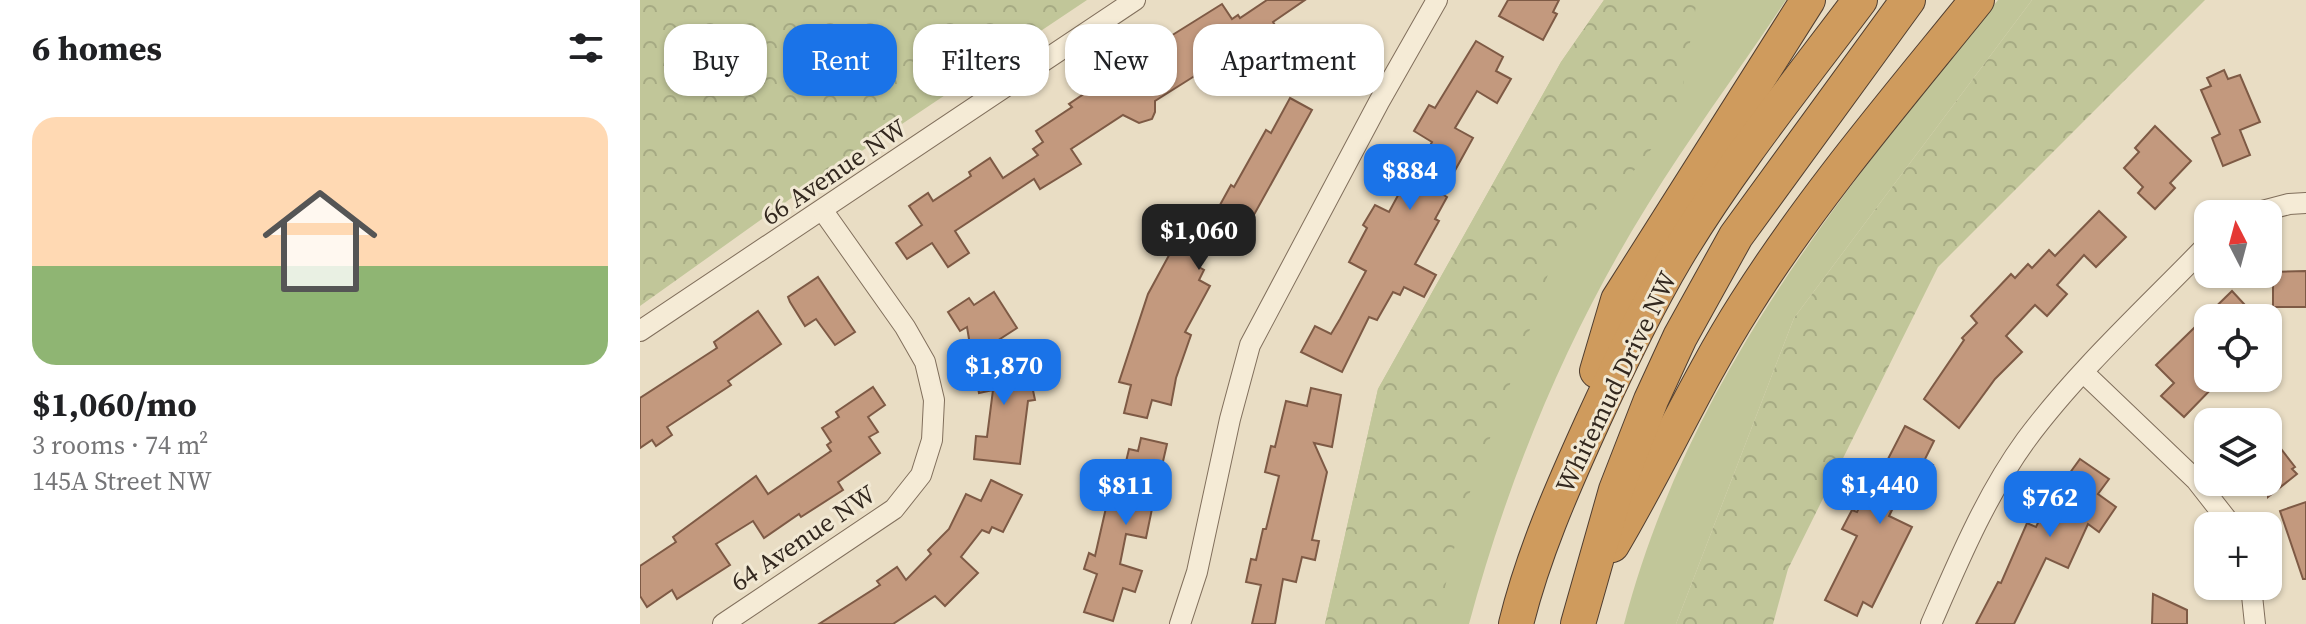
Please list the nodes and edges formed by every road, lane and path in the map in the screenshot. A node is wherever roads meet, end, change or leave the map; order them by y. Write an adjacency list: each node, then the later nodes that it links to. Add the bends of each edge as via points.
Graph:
1 (1135, 0): 9 (street, 66 Avenue NW)
2 (1437, 0): 18 (street, via 1250,345)
3 (1808, 0): 13 (highway, via 1618,300)
4 (1860, 0): 13 (highway, Whitemud Drive NW, via 1677,255 1629,342)
5 (1908, 0): 15 (highway, Whitemud Drive NW, via 1736,236 1680,337 1616,490)
6 (1977, 0): 15 (highway, via 1797,226 1706,372)
7 (2306, 203): 8 (street)
8 (2282, 206)
9 (823, 211): 11 (street, 66 Avenue NW); 17 (street, 64 Avenue NW, via 916,344 931,381 932,440 921,475 894,509)
10 (2194, 259): 12 (street)
11 (640, 331)
12 (2084, 373): 14 (street, via 2196,480); 21 (street, via 2026,441 1997,486)
13 (1566, 480): 19 (highway, Whitemud Drive NW)
14 (2221, 512)
15 (1586, 590): 20 (highway, Whitemud Drive NW)
16 (2252, 600): 22 (street)
17 (723, 624)
18 (1180, 624)
19 (1516, 624)
20 (1578, 624)
21 (1931, 624)
22 (2255, 624)

